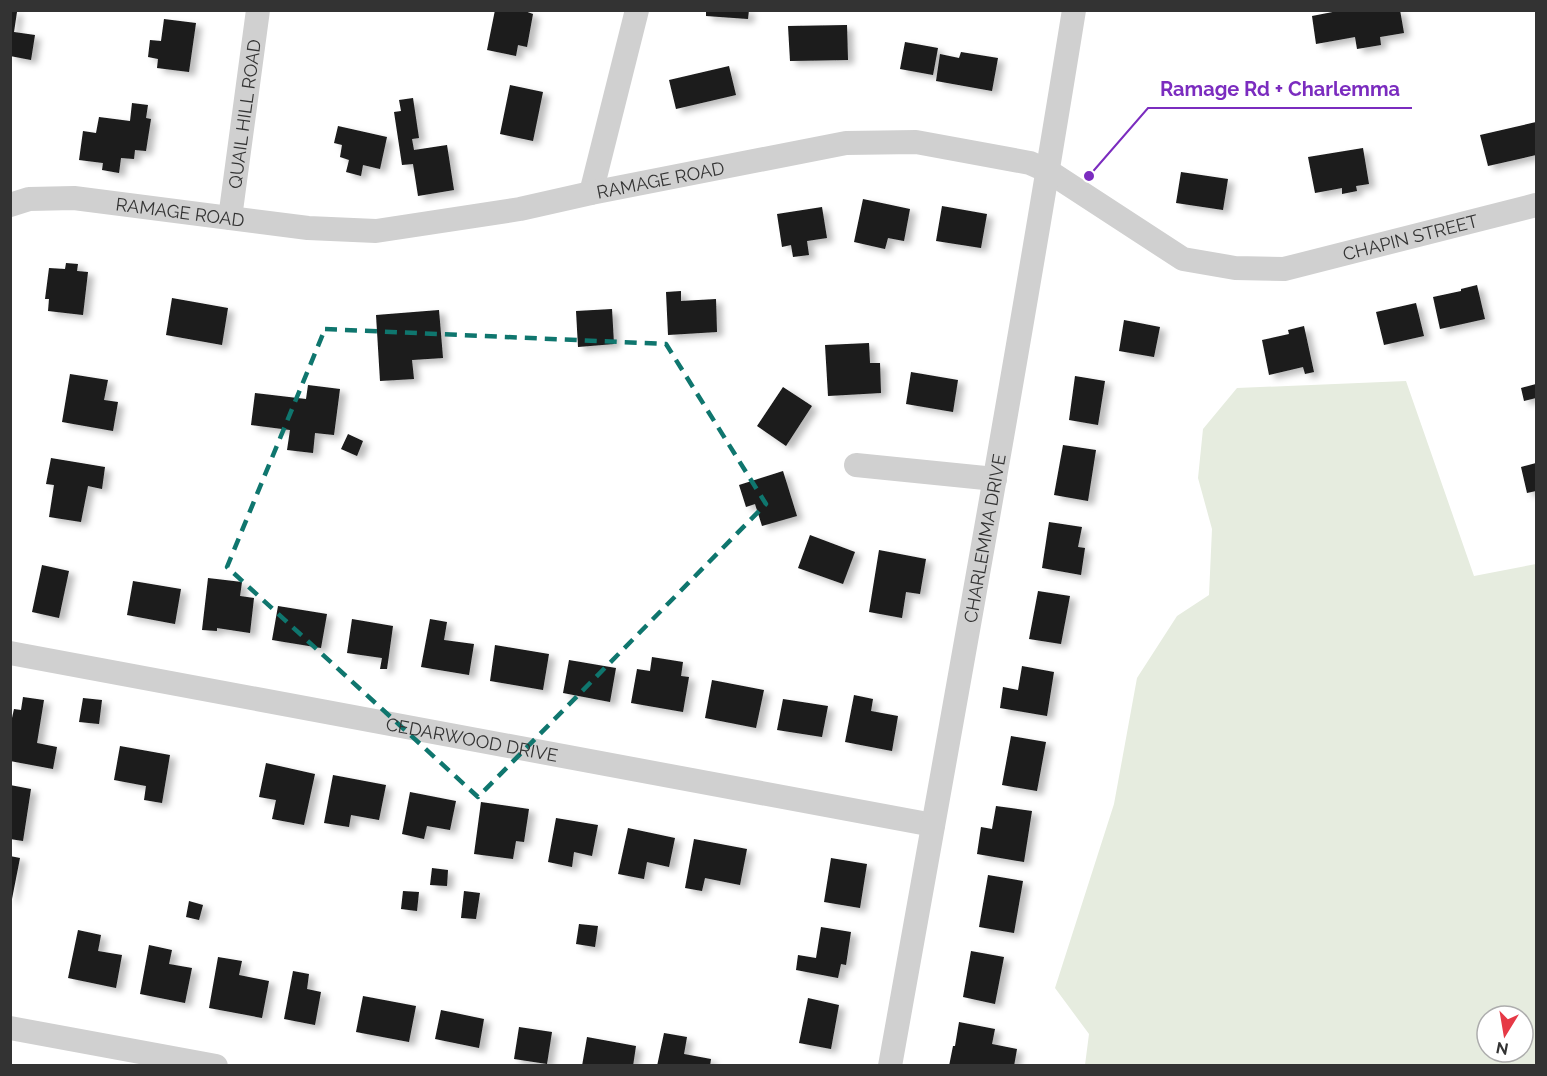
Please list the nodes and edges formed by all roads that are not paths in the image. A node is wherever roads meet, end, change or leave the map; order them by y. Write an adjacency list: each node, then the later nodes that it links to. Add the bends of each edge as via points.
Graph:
1 (258, 10): 8 (street, QUAIL HILL ROAD)
2 (636, 10): 5 (street)
3 (1074, 10): 4 (street, CHARLEMMA DRIVE)
4 (1048, 171): 5 (street, RAMAGE ROAD, via 1030,163 916,142 846,143); 9 (street, RAMAGE ROAD, via 1183,259 1235,268); 11 (street, CHARLEMMA DRIVE)
5 (591, 193): 8 (street, RAMAGE ROAD, via 520,209 376,231 308,228)
6 (1536, 205): 9 (street, CHAPIN STREET)
7 (10, 206): 8 (street, RAMAGE ROAD, via 29,199 74,198)
8 (230, 218)
9 (1284, 269)
10 (856, 465): 11 (street)
11 (995, 479): 13 (street, CHARLEMMA DRIVE)
12 (10, 653): 13 (street, CEDARWOOD DRIVE)
13 (933, 825): 16 (street, CHARLEMMA DRIVE)
14 (10, 1028): 15 (street)
15 (216, 1065)
16 (890, 1065)

